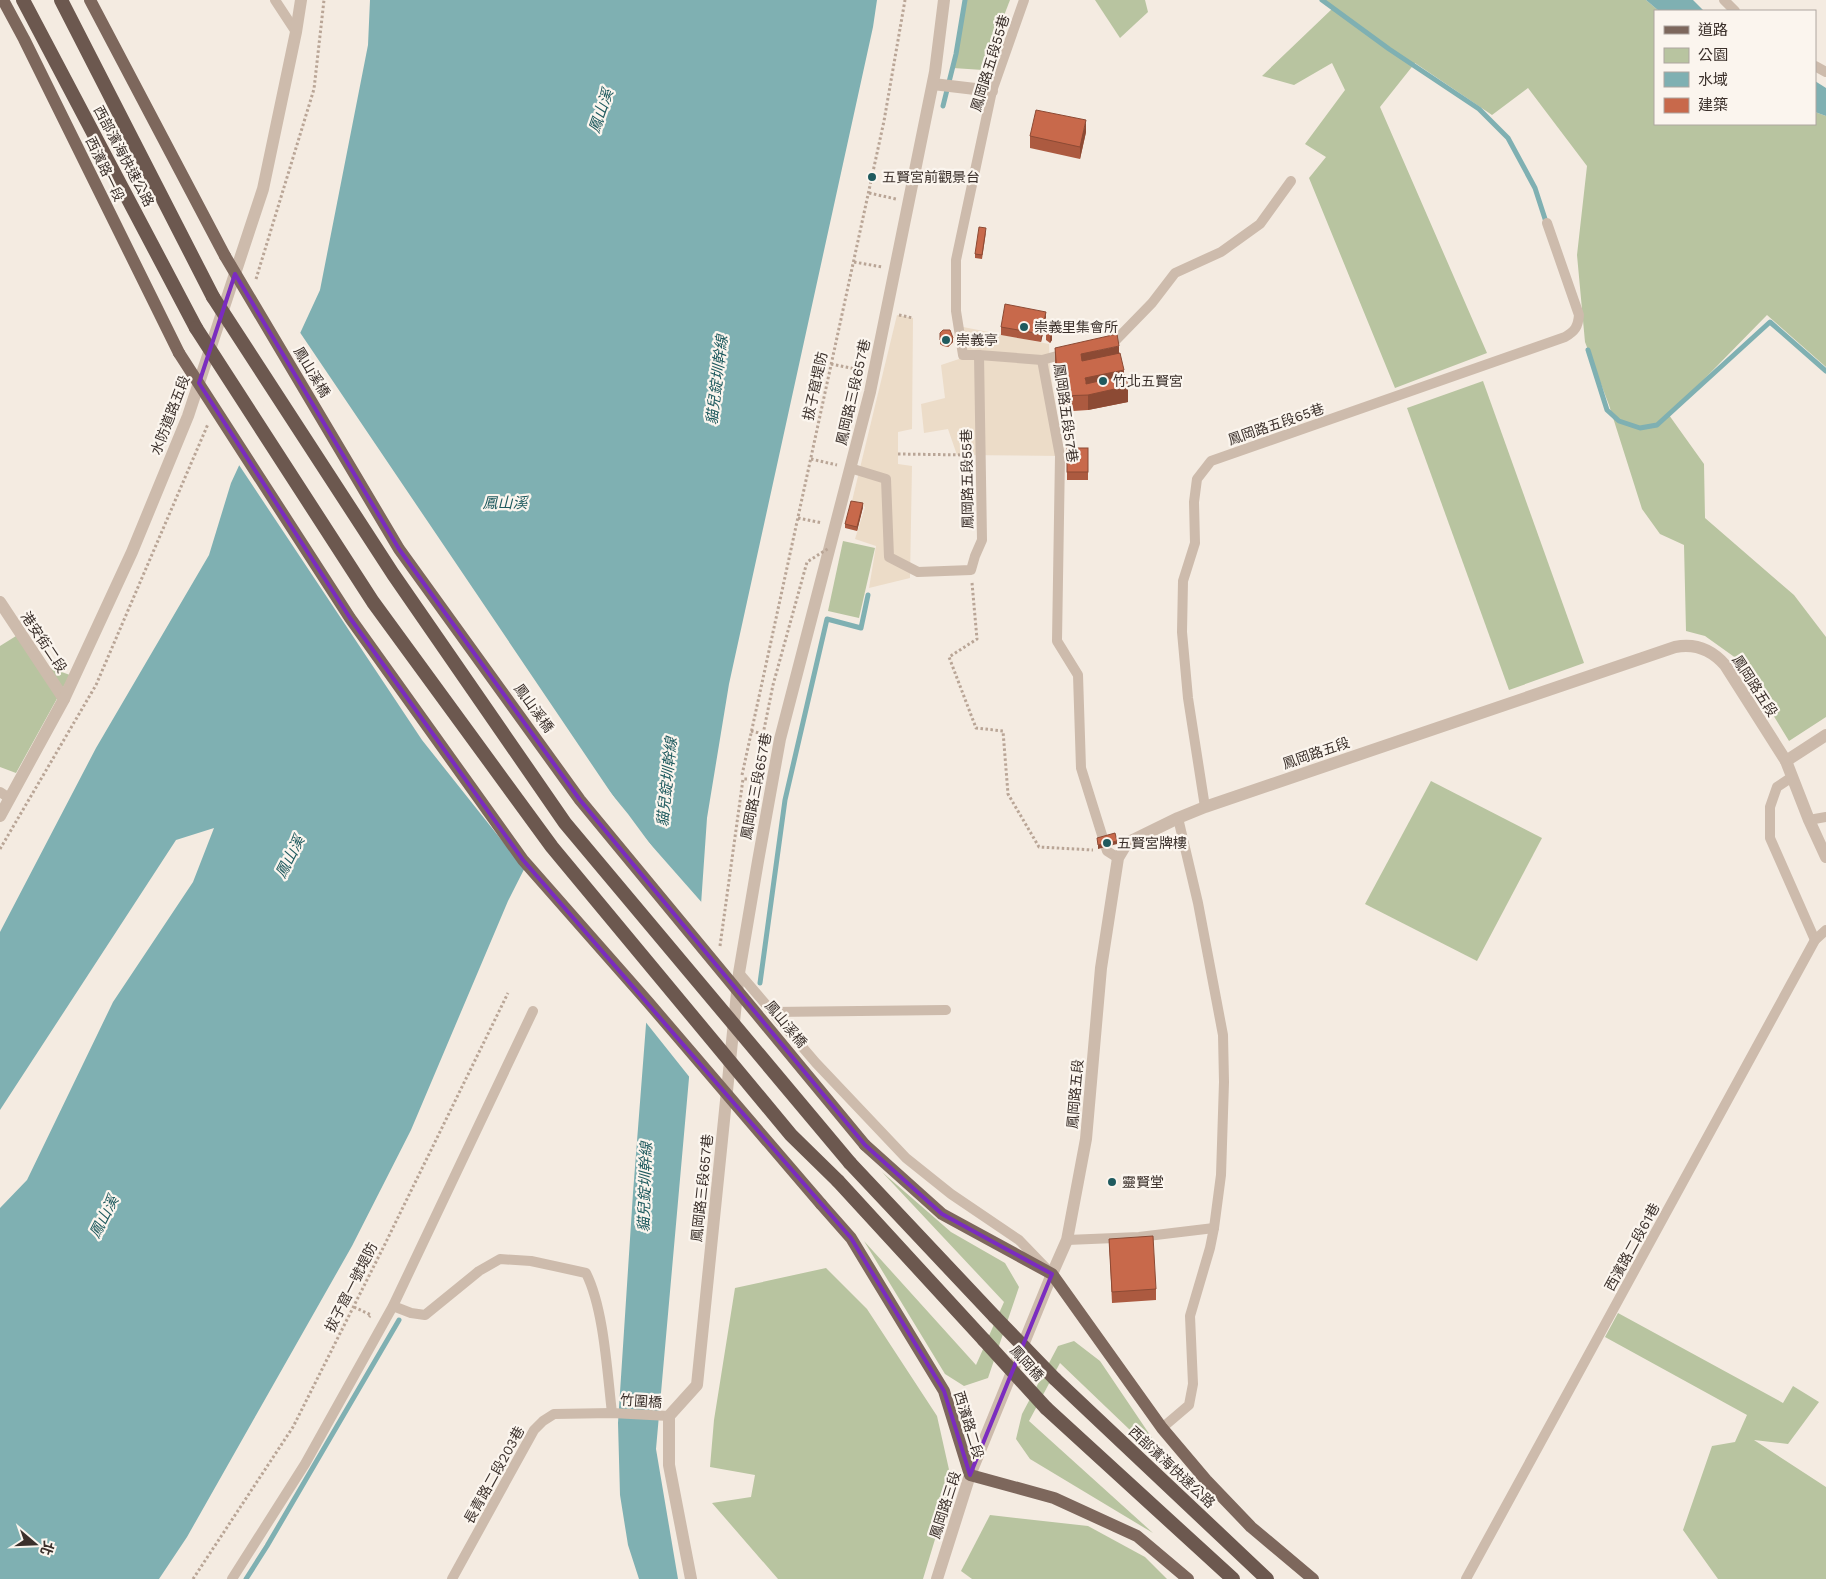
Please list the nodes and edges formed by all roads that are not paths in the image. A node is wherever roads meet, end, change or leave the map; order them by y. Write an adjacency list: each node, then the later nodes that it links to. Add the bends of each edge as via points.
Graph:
1 (3, 0): 40 (main road, 西濱路一段, bridge, via 179,353 350,618 523,860)
2 (23, 0): 46 (highway, 西部濱海快速公路, bridge, via 196,328 372,602 552,847 791,1135 838,1181)
3 (61, 0): 45 (highway, 西部濱海快速公路, bridge, via 213,297 393,574 565,822 850,1163)
4 (90, 0): 43 (main road, 鳳山溪橋, bridge, via 225,256 398,549 580,800 865,1145 942,1214)
5 (275, 0): 11 (lane)
6 (300, 0): 11 (street, 水防道路五段)
7 (944, 0): 12 (street, 鳳岡路三段657巷)
8 (1024, 0): 13 (lane, 鳳岡路五段55巷)
9 (1724, 0): 10 (lane)
10 (1734, 10)
11 (296, 32): 22 (street, 水防道路五段, via 263,189 188,416 132,552)
12 (933, 84): 13 (street); 20 (street, 鳳岡路三段657巷, via 874,373)
13 (992, 91): 18 (lane, 鳳岡路五段55巷, via 956,260 956,311 963,355)
14 (1292, 182): 16 (lane, via 1260,224 1221,252 1175,273 1152,303 1115,341)
15 (1547, 223): 27 (lane, 鳳岡路五段65巷, via 1579,315 1578,326 1573,332 1210,461 1201,472 1194,502 1195,543 1183,581 1182,632 1188,698)
16 (1097, 345)
17 (1079, 350): 19 (lane, 鳳岡路五段57巷)
18 (979, 355): 19 (lane, 鳳岡路五段55巷); 20 (lane, 鳳岡路五段55巷, via 982,540 971,570 918,572 889,557 886,479)
19 (1042, 360): 32 (lane, 鳳岡路五段57巷, via 1060,456 1057,641 1078,676 1081,768)
20 (850, 468): 36 (street, 鳳岡路三段657巷, via 780,738)
21 (0, 602): 22 (street, 港安街二段)
22 (64, 699): 26 (street, 水防道路五段)
23 (1826, 736): 24 (street)
24 (1786, 761): 25 (street, 鳳岡路五段); 27 (street, 鳳岡路五段, via 1719,658 1703,648 1684,645)
25 (1792, 777): 31 (street, 鳳岡路五段); 35 (lane, via 1777,787 1770,807 1770,838)
26 (4, 796): 28 (street, 水防道路五段)
27 (1205, 807): 30 (street, 鳳岡路五段)
28 (0, 816)
29 (1826, 817): 31 (lane)
30 (1178, 818): 32 (street, 鳳岡路五段, via 1127,843); 41 (lane, via 1223,1035 1221,1175)
31 (1809, 820): 33 (street, 鳳岡路五段)
32 (1113, 855): 42 (street, 鳳岡路五段, via 1086,1139)
33 (1826, 857)
34 (1826, 930): 35 (lane, 西濱路二段61巷)
35 (1816, 940): 60 (lane, 西濱路二段61巷)
36 (739, 973): 39 (lane); 49 (street, 鳳岡路三段657巷, via 697,1385)
37 (946, 1010): 39 (lane)
38 (534, 1011): 44 (lane)
39 (773, 1012): 43 (lane, via 816,1063 906,1158 951,1194 1019,1240)
40 (822, 1204): 51 (main road, 西濱路二段, via 851,1238 944,1391)
41 (1214, 1228): 42 (lane, via 1139,1237); 50 (lane, via 1190,1316 1193,1384 1189,1405)
42 (1067, 1240): 43 (street, 鳳岡路五段)
43 (1052, 1274): 50 (main road); 51 (street, 鳳岡路三段)
44 (393, 1306): 48 (lane, via 425,1315 479,1271 500,1259 531,1261 586,1272 592,1283 601,1327); 52 (lane, via 305,1464)
45 (995, 1317): 47 (highway, 鳳岡橋, bridge)
46 (984, 1340): 57 (highway, 鳳岡橋, bridge, via 1046,1408)
47 (1055, 1379): 58 (highway, 西部濱海快速公路)
48 (612, 1413): 49 (lane, 竹圍橋); 53 (lane, 長青路二段203巷, via 554,1414 534,1430)
49 (669, 1416): 54 (street, via 669,1465)
50 (1162, 1428): 59 (main road, via 1251,1527)
51 (970, 1475): 55 (street, 鳳岡路三段); 56 (main road, 西濱路二段, via 1054,1498 1136,1536)
52 (232, 1579)
53 (452, 1579)
54 (691, 1579)
55 (937, 1579)
56 (1188, 1579)
57 (1233, 1579)
58 (1267, 1579)
59 (1314, 1579)
60 (1466, 1579)

